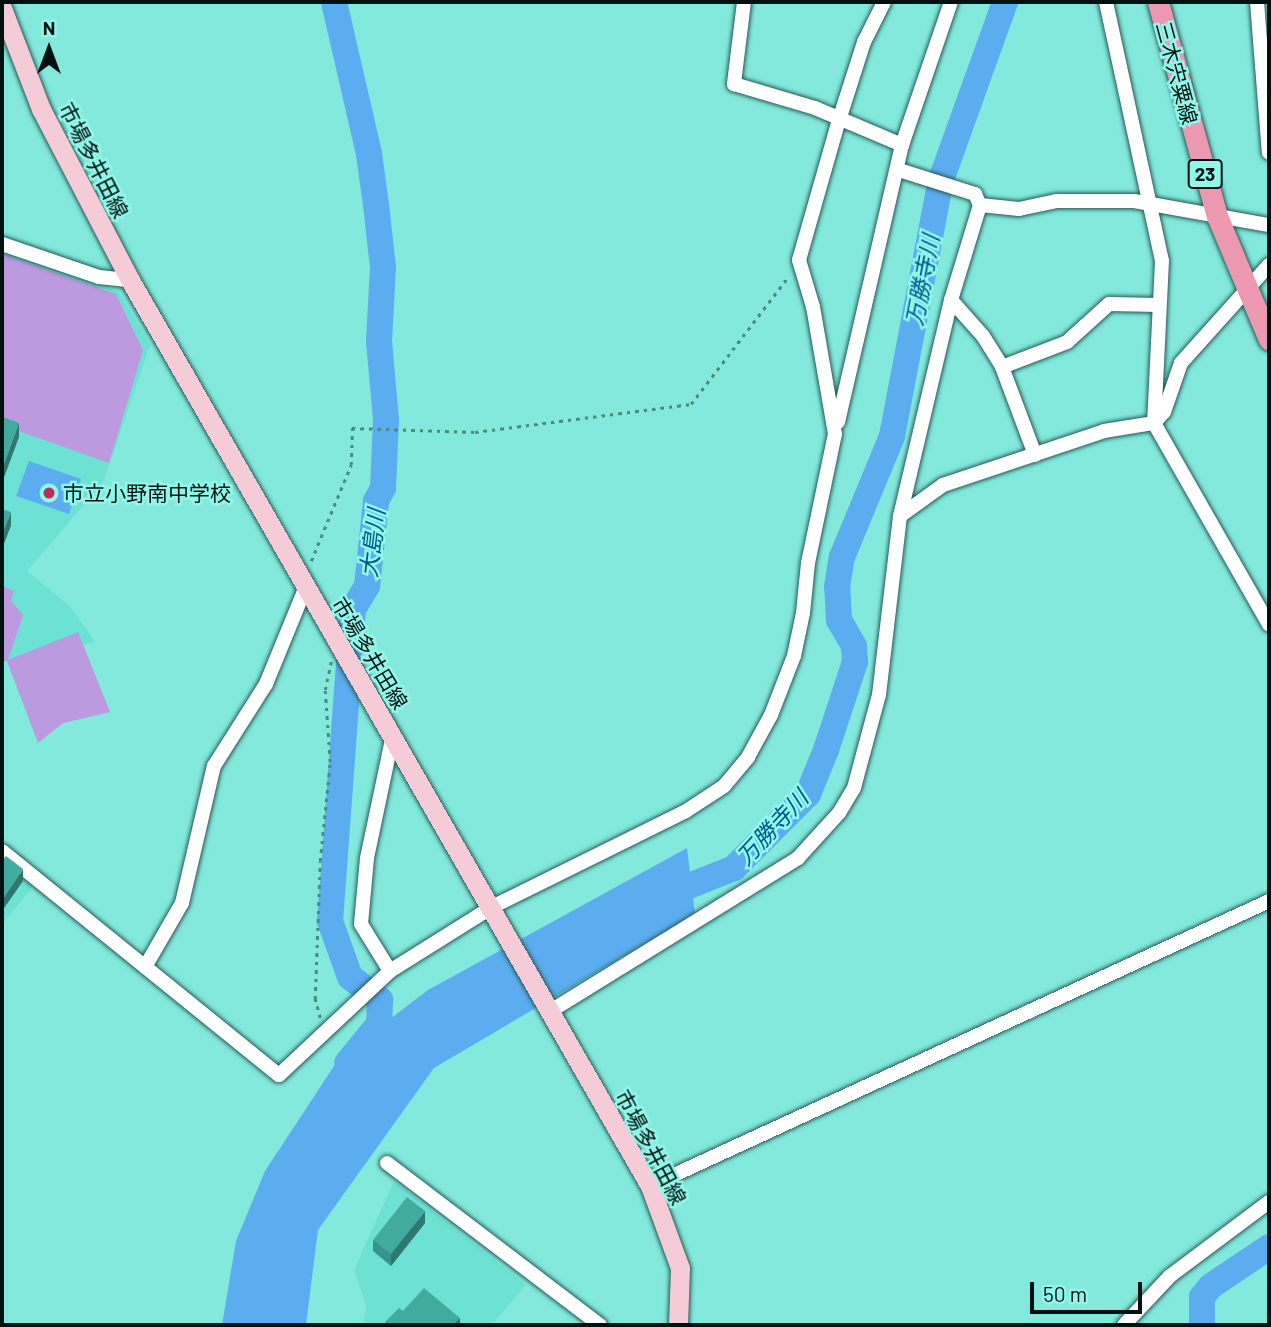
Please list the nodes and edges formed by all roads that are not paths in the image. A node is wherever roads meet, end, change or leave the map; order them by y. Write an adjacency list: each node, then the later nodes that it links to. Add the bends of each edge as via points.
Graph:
1 (744, 2): 8 (street, via 734,84)
2 (884, 2): 8 (street, via 864,42)
3 (951, 2): 9 (street)
4 (1106, 2): 13 (street)
5 (1158, 2): 14 (main road, 三木宍粟線 / 23)
6 (1257, 2): 10 (street)
7 (2, 8): 18 (main road, 市場多井田線, via 41,109)
8 (839, 120): 9 (street); 25 (street, via 799,260 813,307)
9 (902, 145): 11 (street)
10 (1269, 153)
11 (899, 170): 12 (street); 25 (street)
12 (977, 200): 13 (street, via 1019,209 1056,201 1134,201); 20 (street)
13 (1151, 208): 14 (street); 21 (street, via 1162,261)
14 (1217, 216): 15 (street); 19 (main road, 三木宍粟線 / 23)
15 (1269, 225)
16 (2, 244): 18 (street, via 99,277)
17 (1269, 265): 19 (street)
18 (130, 280): 28 (main road, 市場多井田線)
19 (1246, 291): 22 (main road, 三木宍粟線 / 23); 24 (street, via 1200,336 1181,363 1164,412)
20 (951, 300): 23 (street, via 983,336); 27 (street)
21 (1159, 305): 23 (street, via 1109,304 1068,342); 24 (street)
22 (1269, 340)
23 (1002, 367): 26 (street)
24 (1154, 423): 26 (street, via 1104,431); 29 (street)
25 (835, 434): 33 (street, via 794,656 748,757 724,786 686,811)
26 (1035, 455): 27 (street, via 943,485)
27 (900, 516): 36 (street, via 879,695 854,788 839,813 798,858)
28 (304, 589): 30 (main road, 市場多井田線); 34 (street, via 266,684 214,766 182,902)
29 (1269, 625)
30 (393, 735): 33 (main road, 市場多井田線); 35 (street, via 367,858 361,924)
31 (2, 851): 34 (street)
32 (1269, 901): 38 (street)
33 (495, 912): 35 (street); 36 (main road, 市場多井田線)
34 (145, 967): 35 (street, via 279,1075)
35 (390, 971)
36 (545, 1006): 38 (main road, 市場多井田線)
37 (387, 1163): 40 (street)
38 (650, 1186): 41 (main road, 市場多井田線, via 680,1268)
39 (1269, 1202): 42 (street, via 1170,1276)
40 (600, 1325)
41 (678, 1325)
42 (1124, 1325)

